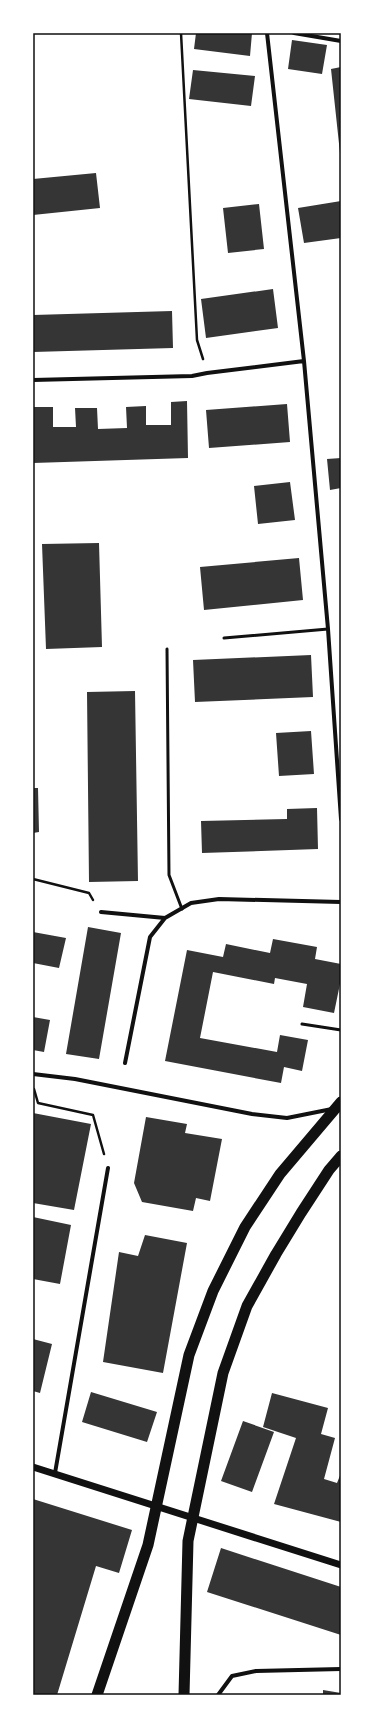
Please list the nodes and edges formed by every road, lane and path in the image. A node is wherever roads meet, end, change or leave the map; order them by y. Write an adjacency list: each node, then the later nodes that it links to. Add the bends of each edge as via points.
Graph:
1 (181, 33): 6 (path, via 197,340)
2 (267, 33): 5 (street)
3 (294, 33): 4 (street)
4 (341, 41)
5 (304, 361): 6 (street); 8 (street)
6 (207, 373): 7 (street, via 192,376)
7 (33, 380)
8 (328, 630): 9 (lane); 11 (street)
9 (224, 638)
10 (167, 649): 14 (lane, via 169,875)
11 (341, 819)
12 (33, 879): 15 (path, via 89,893)
13 (341, 902): 14 (street, via 219,899 191,903)
14 (182, 909): 16 (street)
15 (101, 912): 16 (street)
16 (165, 918): 19 (street, via 150,937)
17 (302, 1024): 18 (lane)
18 (341, 1030)
19 (125, 1063)
20 (33, 1074): 22 (street, via 75,1079 252,1114 287,1118)
21 (33, 1084): 24 (path, via 38,1103 93,1115)
22 (337, 1106): 29 (highway, via 280,1174 245,1227 213,1291 189,1356 148,1545)
23 (341, 1156): 30 (highway, via 301,1213 247,1306 223,1373 188,1541)
24 (108, 1168): 26 (street)
25 (33, 1467): 26 (street)
26 (55, 1473): 27 (street)
27 (341, 1565)
28 (341, 1668): 31 (street, via 256,1671 232,1676)
29 (97, 1695)
30 (184, 1695)
31 (218, 1695)

